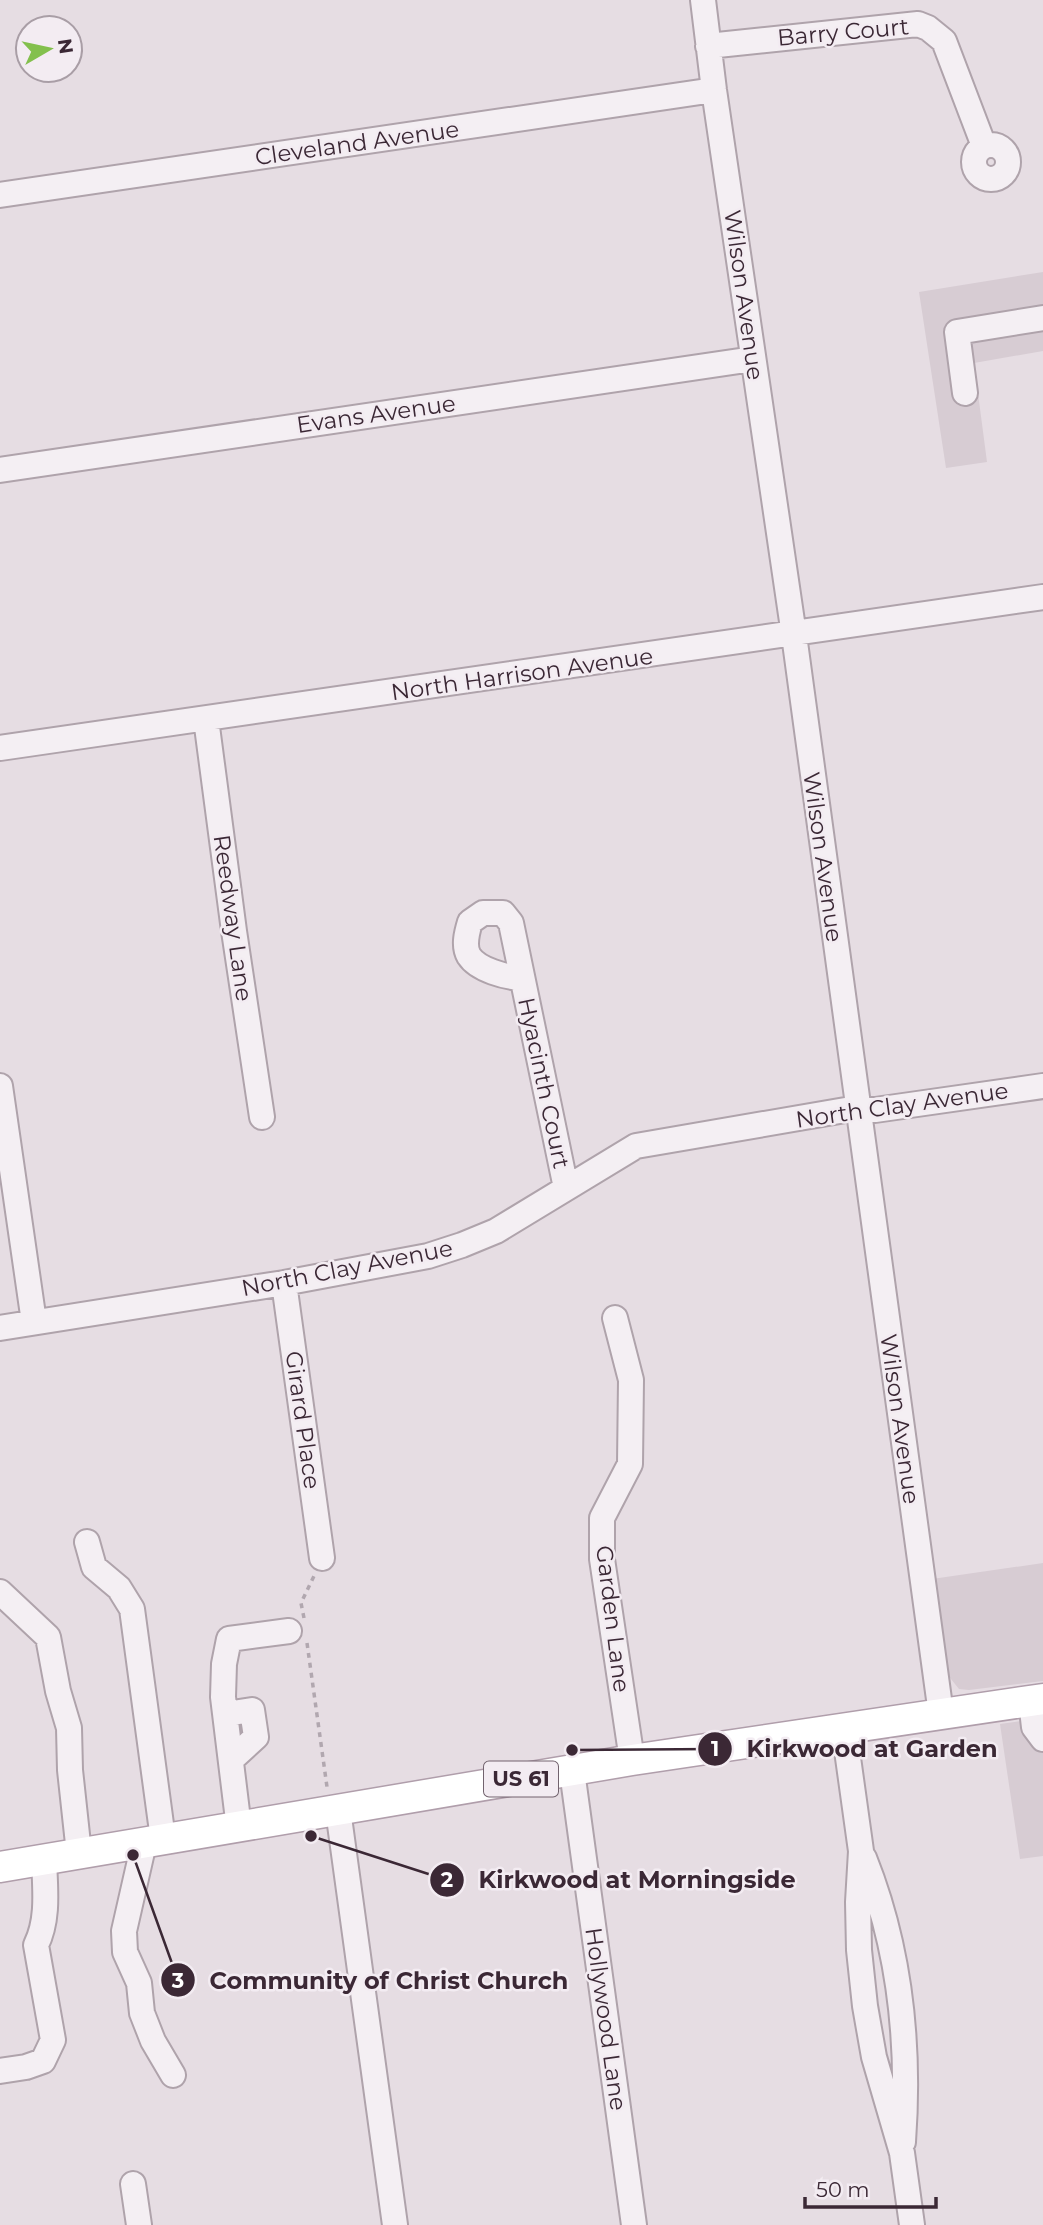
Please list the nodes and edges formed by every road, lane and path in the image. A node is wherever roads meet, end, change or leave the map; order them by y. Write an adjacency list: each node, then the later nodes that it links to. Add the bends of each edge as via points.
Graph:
1 (703, 0): 2 (street, Wilson Avenue)
2 (708, 46): 3 (street, Wilson Avenue); 4 (street, Barry Court, via 918,24 944,41)
3 (714, 90): 5 (street, Cleveland Avenue); 7 (street, Wilson Avenue)
4 (984, 146)
5 (0, 195)
6 (1043, 318): 8 (street, via 957,332)
7 (753, 359): 9 (street, Evans Avenue); 11 (street, Wilson Avenue)
8 (965, 393)
9 (0, 470)
10 (1043, 597): 11 (street, North Harrison Avenue)
11 (794, 635): 12 (street, North Harrison Avenue); 17 (street, Wilson Avenue)
12 (206, 719): 13 (street, North Harrison Avenue); 18 (street, Reedway Lane)
13 (0, 748)
14 (521, 978): 19 (street, Hyacinth Court)
15 (0, 1086): 22 (street)
16 (1043, 1086): 17 (street, North Clay Avenue, via 875,1110)
17 (857, 1108): 19 (street, North Clay Avenue, via 636,1146); 29 (street, Wilson Avenue)
18 (262, 1117)
19 (566, 1188): 20 (street, North Clay Avenue, via 496,1231 462,1245)
20 (284, 1283): 22 (street, North Clay Avenue); 25 (street, Girard Place)
21 (615, 1318): 32 (street, Garden Lane, via 631,1380 630,1464 602,1518 602,1559)
22 (34, 1322): 23 (street, North Clay Avenue)
23 (0, 1328)
24 (87, 1542): 36 (street, via 94,1567 119,1588 132,1609)
25 (322, 1558): 27 (path, via 302,1603)
26 (0, 1591): 38 (street, via 48,1637 69,1728)
27 (300, 1634): 34 (path); 35 (street, via 229,1639 223,1697)
28 (1037, 1700): 29 (main road, US 61); 31 (street, via 1034,1727)
29 (941, 1714): 30 (main road, US 61)
30 (844, 1729): 32 (main road, US 61); 37 (street)
31 (1043, 1739)
32 (632, 1760): 33 (main road, US 61)
33 (572, 1771): 34 (main road, US 61); 47 (street, Hollywood Lane)
34 (334, 1810): 35 (main road, US 61); 46 (street)
35 (239, 1828): 36 (main road, US 61)
36 (153, 1841): 38 (main road, US 61); 42 (street, via 124,1931 125,1952 139,1983 142,2013)
37 (861, 1851): 43 (street, via 858,1902 864,2006); 43 (street, via 887,1926 900,1998 906,2068)
38 (79, 1853): 39 (main road, US 61)
39 (44, 1860): 40 (main road, US 61); 41 (street, via 46,1902 36,1944 53,2040 43,2061)
40 (0, 1867)
41 (0, 2071)
42 (173, 2075)
43 (902, 2153): 48 (street)
44 (133, 2184): 45 (street)
45 (139, 2225)
46 (395, 2225)
47 (634, 2225)
48 (912, 2225)

